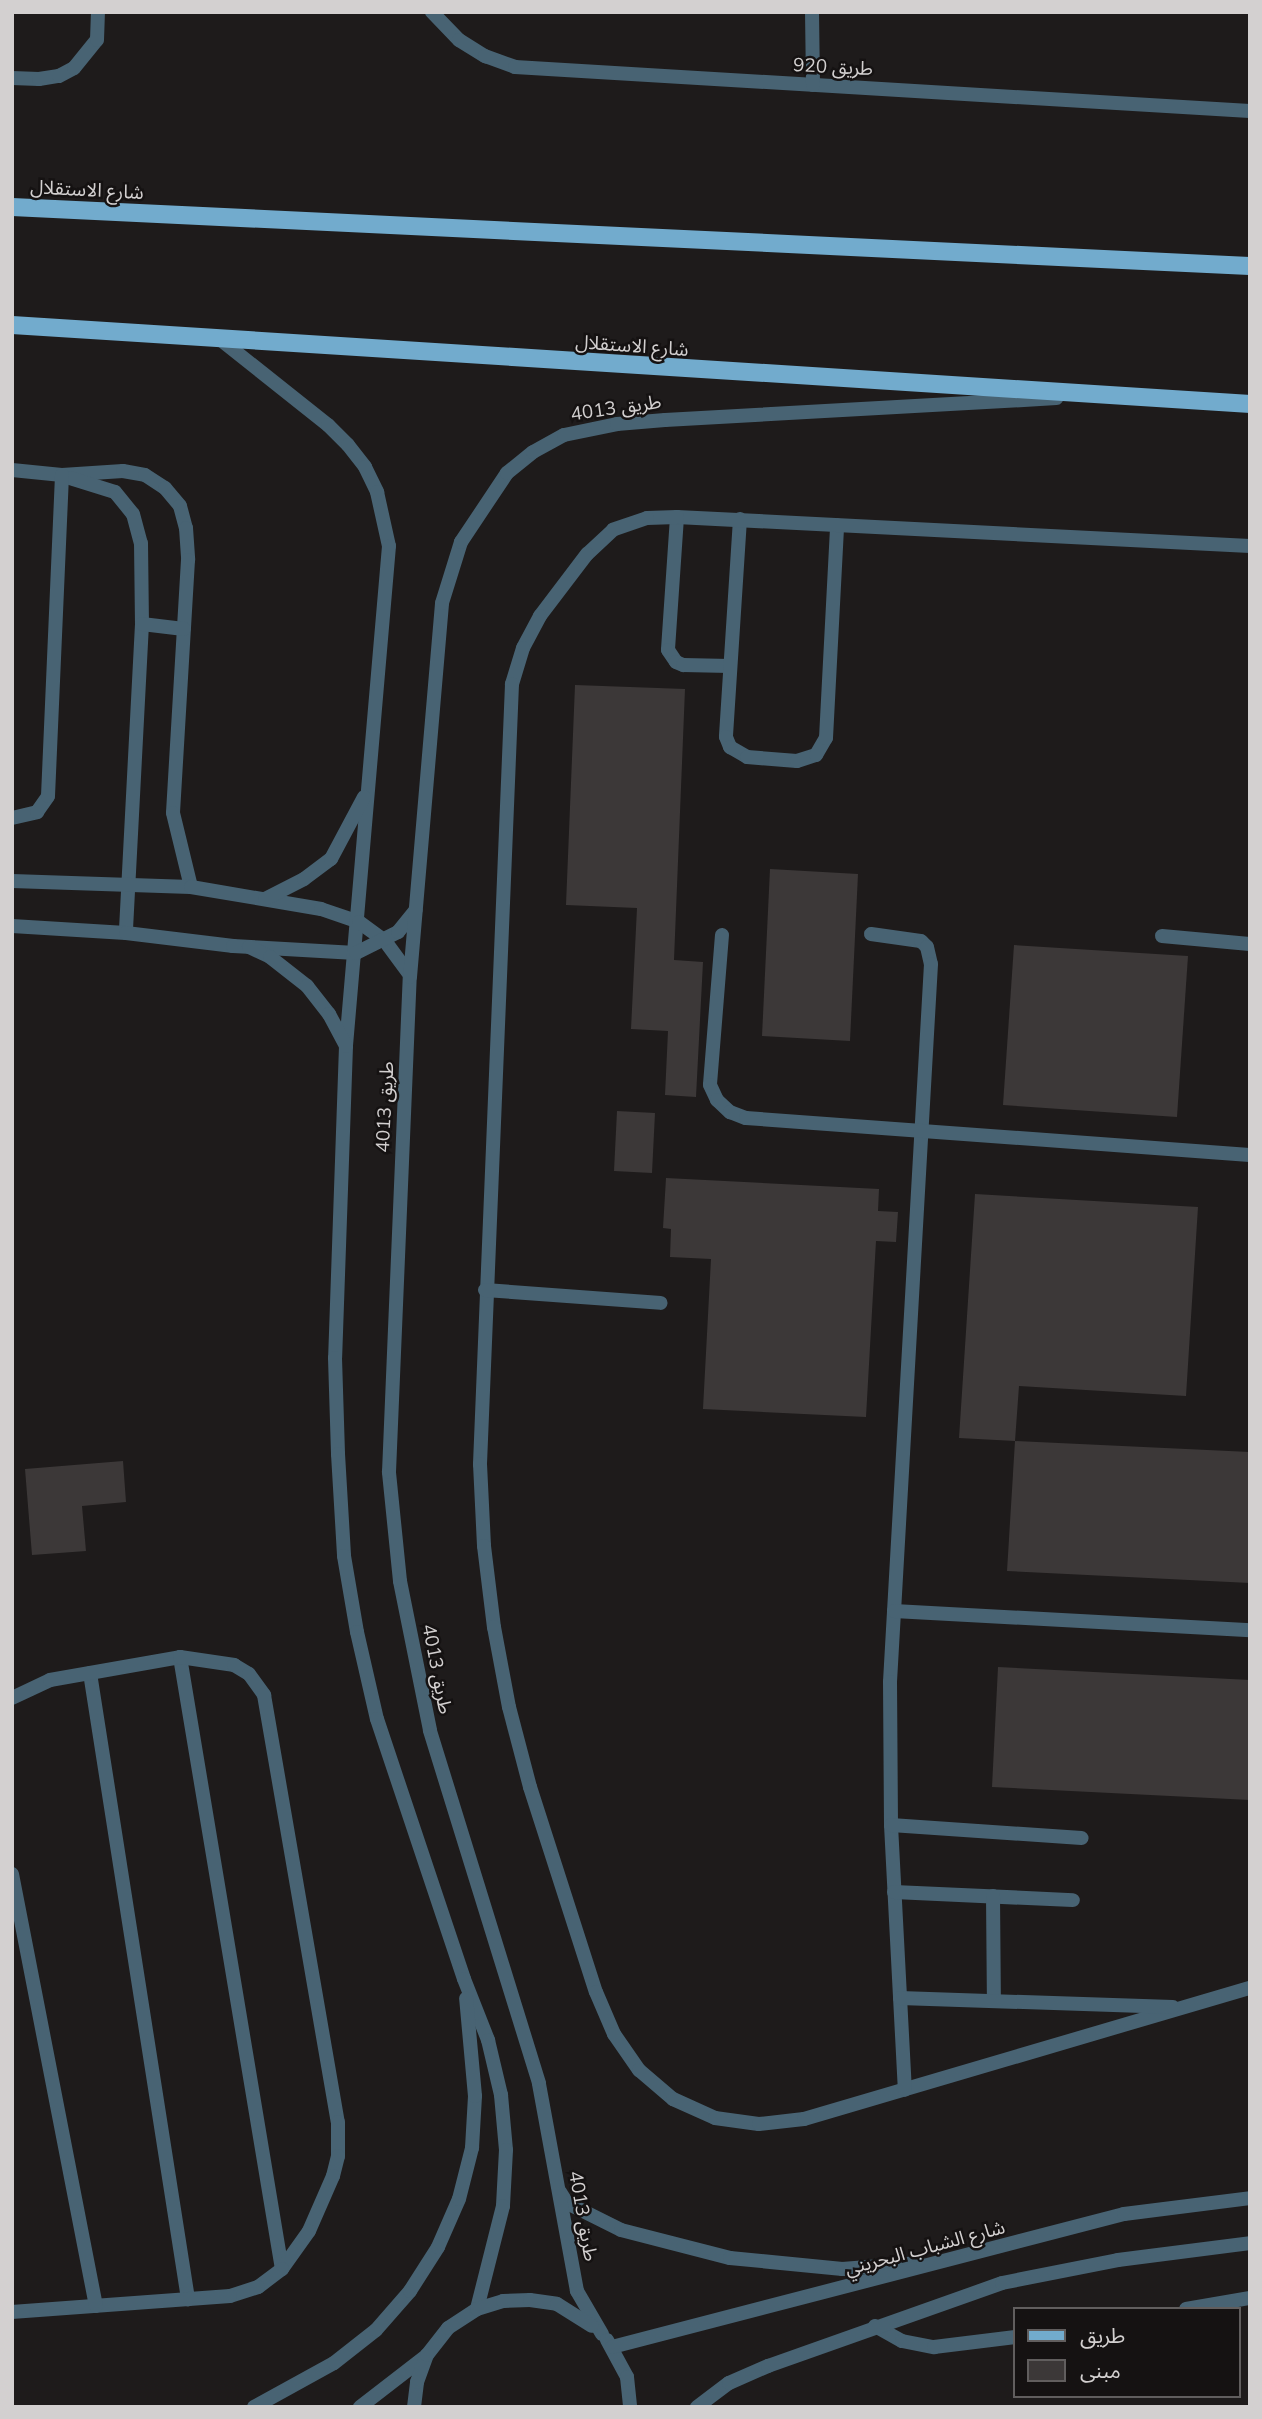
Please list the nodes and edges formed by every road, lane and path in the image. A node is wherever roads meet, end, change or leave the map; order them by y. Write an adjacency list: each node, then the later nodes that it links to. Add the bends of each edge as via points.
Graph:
1 (98, 12): 4 (street, via 97,40 74,68 59,76)
2 (432, 12): 5 (street, طريق 920, via 459,40 515,67)
3 (812, 12): 5 (street)
4 (12, 78)
5 (813, 85): 6 (street, طريق 920)
6 (1250, 111)
7 (12, 207): 8 (main road, شارع الاستقلال)
8 (1250, 266)
9 (12, 325): 10 (main road, شارع الاستقلال)
10 (221, 340): 11 (main road, شارع الاستقلال); 22 (street, via 328,425 365,467 377,492 389,546)
11 (1096, 396): 12 (main road, شارع الاستقلال); 28 (street, طريق 4013, via 617,424 564,435 533,452 508,473 461,542 442,603)
12 (1250, 404)
13 (12, 470): 14 (street)
14 (62, 475): 19 (street, via 115,492 133,514 141,543); 20 (street, via 123,471 145,475 165,488 180,506 188,560); 23 (street, via 48,796 37,812)
15 (677, 517): 16 (street); 21 (street, via 668,650 683,665); 43 (street, via 647,518 613,530 587,554 540,616 523,649 513,684)
16 (740, 519): 17 (street); 21 (street)
17 (837, 525): 18 (street); 21 (street, via 826,738 816,755 797,761 747,757 730,747 726,737)
18 (1250, 546)
19 (142, 625): 20 (street); 25 (street)
20 (184, 629): 26 (street, via 173,813)
21 (730, 666)
22 (368, 790): 27 (street, via 331,859); 29 (street)
23 (12, 818)
24 (12, 881): 25 (street)
25 (128, 884): 26 (street); 31 (street)
26 (191, 887): 27 (street)
27 (265, 899): 29 (street, via 321,909)
28 (417, 909): 35 (street); 39 (street, طريق 4013)
29 (359, 922): 35 (street); 38 (street)
30 (12, 926): 31 (street)
31 (126, 933): 37 (street)
32 (871, 934): 41 (street, via 913,938 921,941 931,956)
33 (722, 935): 41 (street, via 709,1068 717,1100 746,1118)
34 (1162, 936): 36 (street)
35 (385, 941): 38 (street); 39 (street)
36 (1250, 944)
37 (250, 947): 38 (street); 40 (street, via 307,986)
38 (356, 953): 40 (street)
39 (410, 977): 62 (street, طريق 4013, via 389,1472 400,1581 430,1730 539,2083)
40 (346, 1046): 56 (street, via 335,1358 344,1556 377,1719)
41 (924, 1131): 42 (street); 45 (street)
42 (1250, 1155)
43 (485, 1290): 44 (street); 61 (street, via 480,1464 494,1627 530,1787 596,1992 614,2034 639,2070 673,2099 715,2118 759,2124 804,2119)
44 (661, 1303)
45 (894, 1611): 46 (street); 50 (street)
46 (1250, 1630)
47 (180, 1657): 48 (street); 66 (street); 66 (street, via 234,1665 249,1674 264,1695 338,2122 333,2176 309,2231)
48 (90, 1673): 49 (street, via 41,1683); 68 (street)
49 (12, 1698)
50 (891, 1825): 51 (street); 53 (street)
51 (1082, 1838)
52 (12, 1874): 69 (street)
53 (894, 1892): 54 (street); 58 (street)
54 (993, 1896): 55 (street); 59 (street)
55 (1073, 1900)
56 (464, 1979): 71 (street, via 488,2040 501,2095 506,2150 503,2206); 78 (street, via 475,2096 472,2148 459,2199 438,2247 410,2291 376,2330 334,2362)
57 (1250, 1988): 60 (street)
58 (900, 1998): 59 (street); 61 (street)
59 (994, 2001): 60 (street)
60 (1185, 2008): 61 (street)
61 (905, 2090)
62 (558, 2188): 65 (street, via 567,2203 591,2218 730,2258 842,2269); 74 (street, طريق 4013, via 577,2291)
63 (1250, 2198): 65 (street, شارع الشباب البحريني, via 1124,2214)
64 (1250, 2243): 73 (street, via 1118,2260 1002,2283)
65 (954, 2260): 76 (street, شارع الشباب البحريني)
66 (282, 2269): 68 (street, via 244,2293)
67 (1250, 2298): 70 (street)
68 (188, 2299): 69 (street)
69 (96, 2306): 72 (street)
70 (1198, 2307)
71 (477, 2309): 74 (street, via 516,2300 557,2304); 77 (street, via 448,2328)
72 (12, 2312)
73 (874, 2326): 75 (street, via 902,2341 934,2347); 82 (street, via 729,2383)
74 (602, 2334): 76 (street)
75 (1014, 2337)
76 (612, 2347): 81 (street, via 626,2377)
77 (427, 2355): 79 (street); 80 (street)
78 (254, 2407)
79 (360, 2407)
80 (414, 2407)
81 (630, 2407)
82 (697, 2407)

